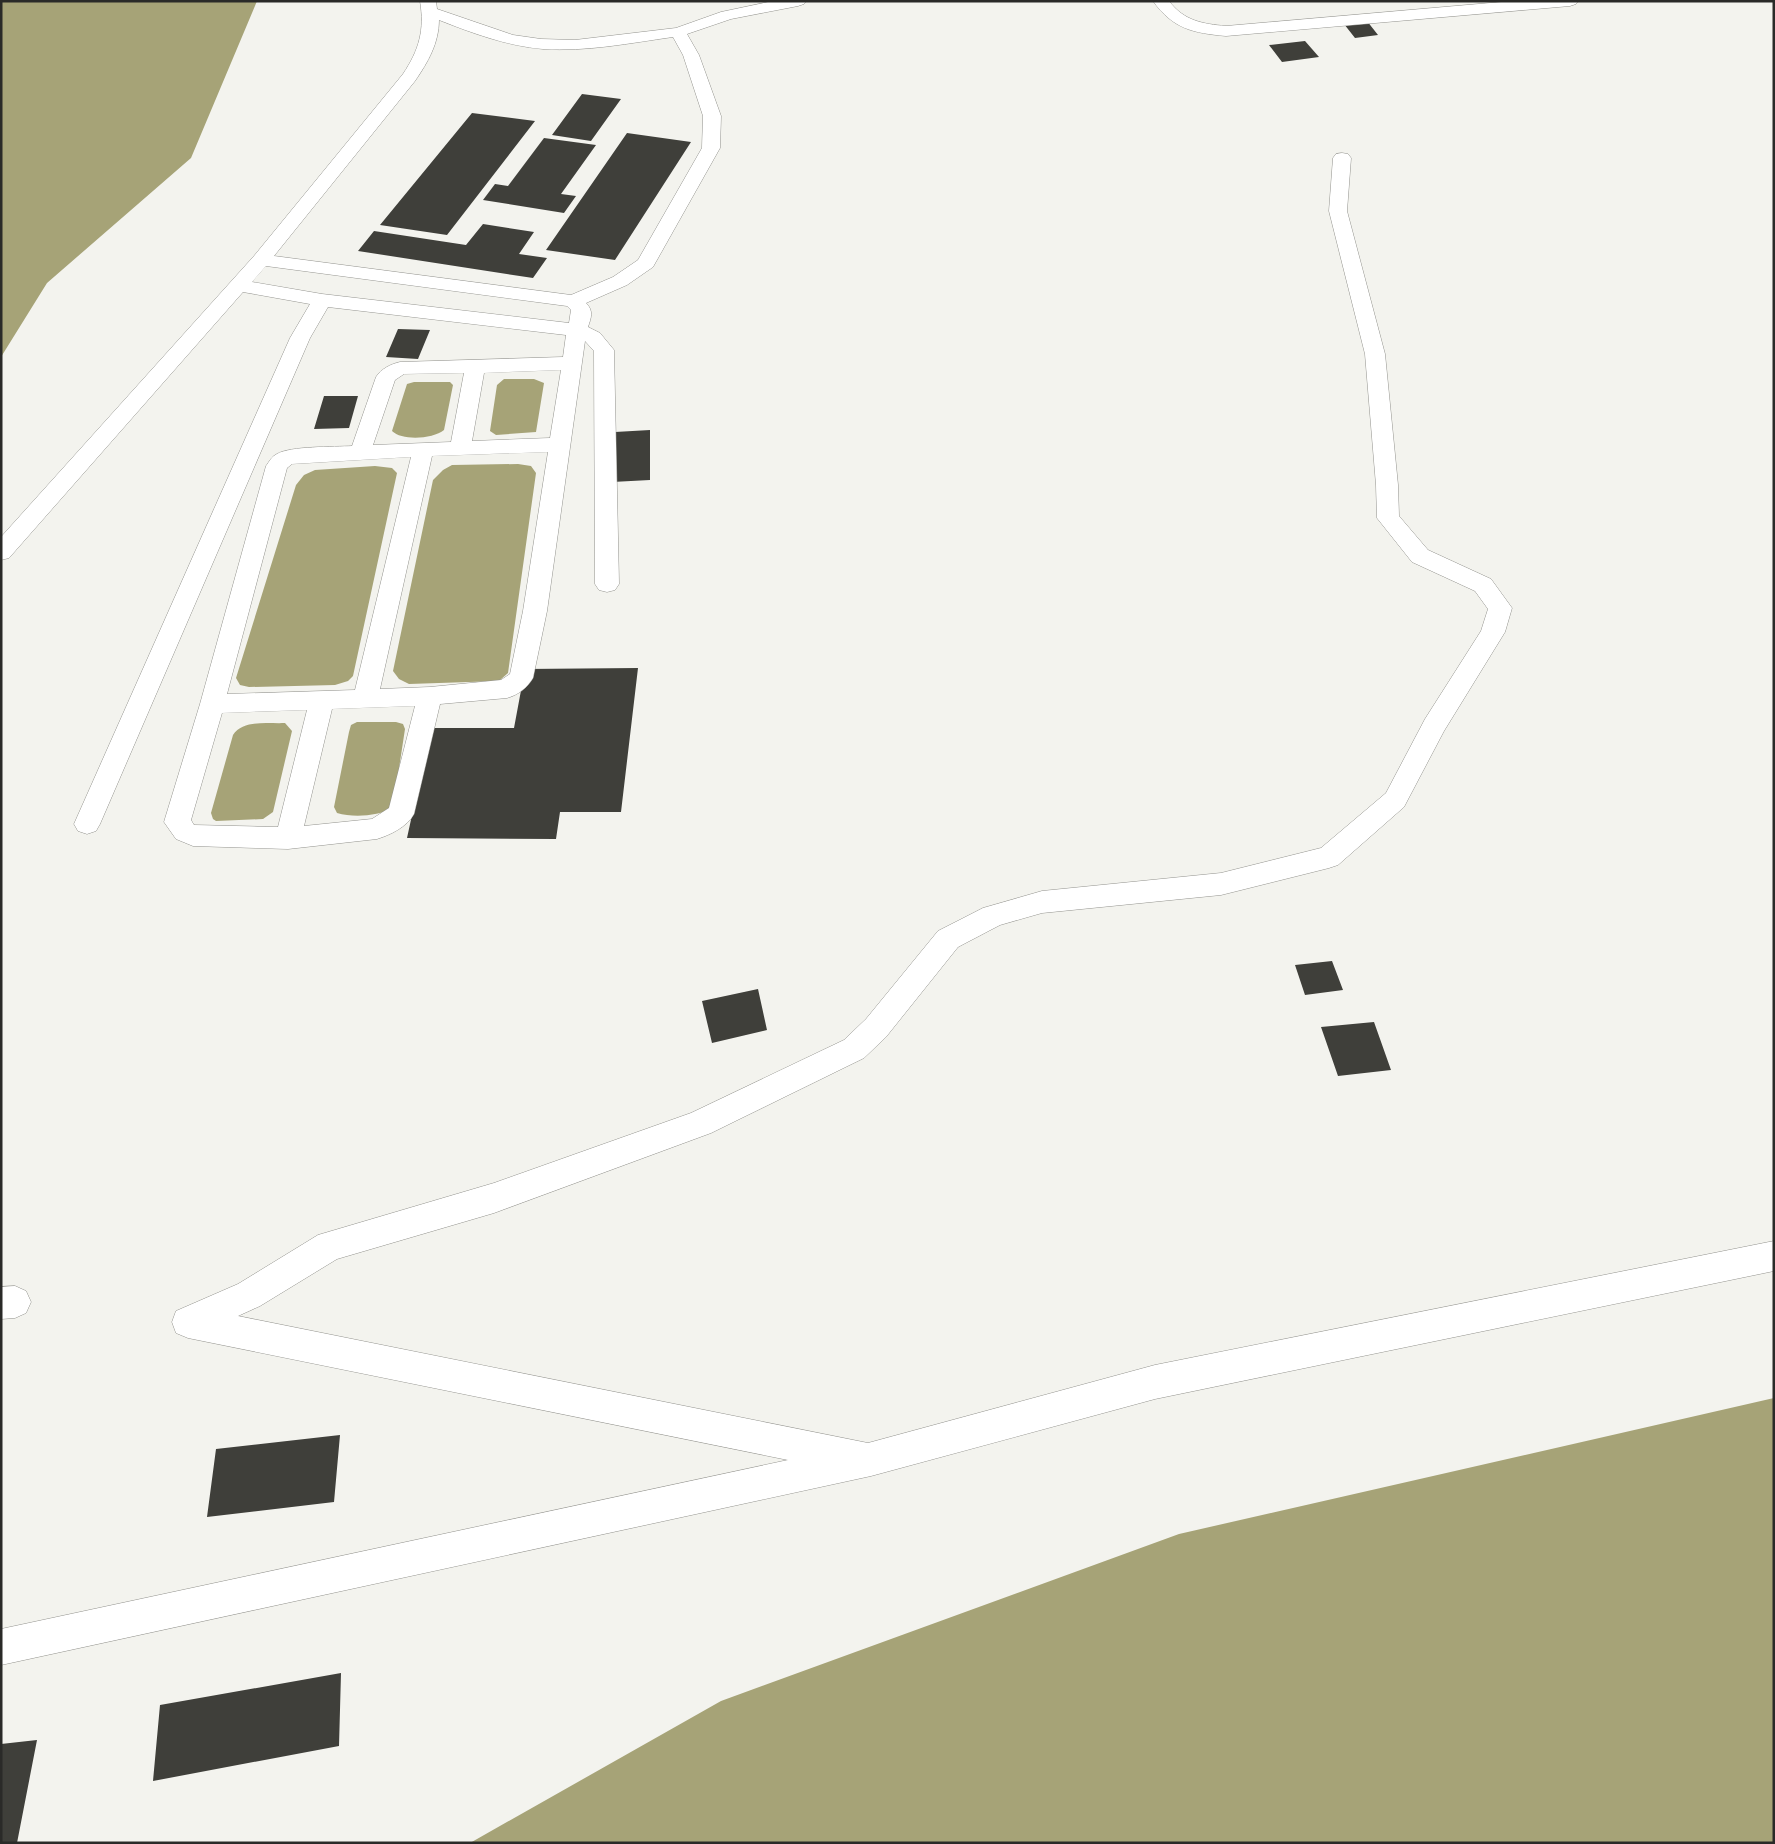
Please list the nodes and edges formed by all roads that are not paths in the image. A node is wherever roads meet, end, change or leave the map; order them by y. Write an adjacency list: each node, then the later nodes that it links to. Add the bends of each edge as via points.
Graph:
1 (798, 1): 5 (lane, via 727,15)
2 (1161, 1): 3 (lane, via 1180,22 1200,29 1226,31)
3 (1570, 1)
4 (429, 7): 5 (lane, via 502,36 542,44 597,42); 7 (lane, via 432,27 422,59)
5 (678, 32): 10 (lane, via 691,55 712,116 711,148 646,263 613,286)
6 (1342, 158): 27 (lane, via 1338,211 1375,354 1388,518 1420,556 1483,585 1500,608 1492,632 1434,726 1395,800 1329,857 1221,884 1042,902 993,916 948,939 876,1028 854,1049 700,1122 494,1198 330,1246 249,1295 188,1322)
7 (261, 260): 8 (lane); 10 (lane)
8 (237, 285): 9 (lane); 18 (lane)
9 (322, 300): 11 (lane); 24 (lane, via 300,338)
10 (573, 301): 11 (lane, via 581,308 582,315)
11 (577, 330): 12 (lane); 19 (lane, via 593,337 604,350)
12 (572, 363): 13 (lane); 14 (lane)
13 (475, 368): 15 (lane); 17 (lane, via 400,368 392,372 386,377)
14 (560, 445): 15 (lane); 20 (lane, via 535,611 521,678 507,689)
15 (460, 448): 16 (lane)
16 (423, 450): 17 (lane); 21 (lane)
17 (360, 452): 23 (lane, via 292,457 277,466)
18 (1, 552)
19 (607, 584)
20 (430, 696): 21 (lane); 25 (lane, via 401,814 378,829)
21 (366, 697): 22 (lane)
22 (322, 701): 23 (lane); 25 (lane)
23 (212, 704): 25 (lane, via 177,822 193,836)
24 (87, 824)
25 (288, 838)
26 (1774, 1256): 27 (lane, via 1155,1382)
27 (871, 1459): 28 (lane)
28 (1, 1647)

